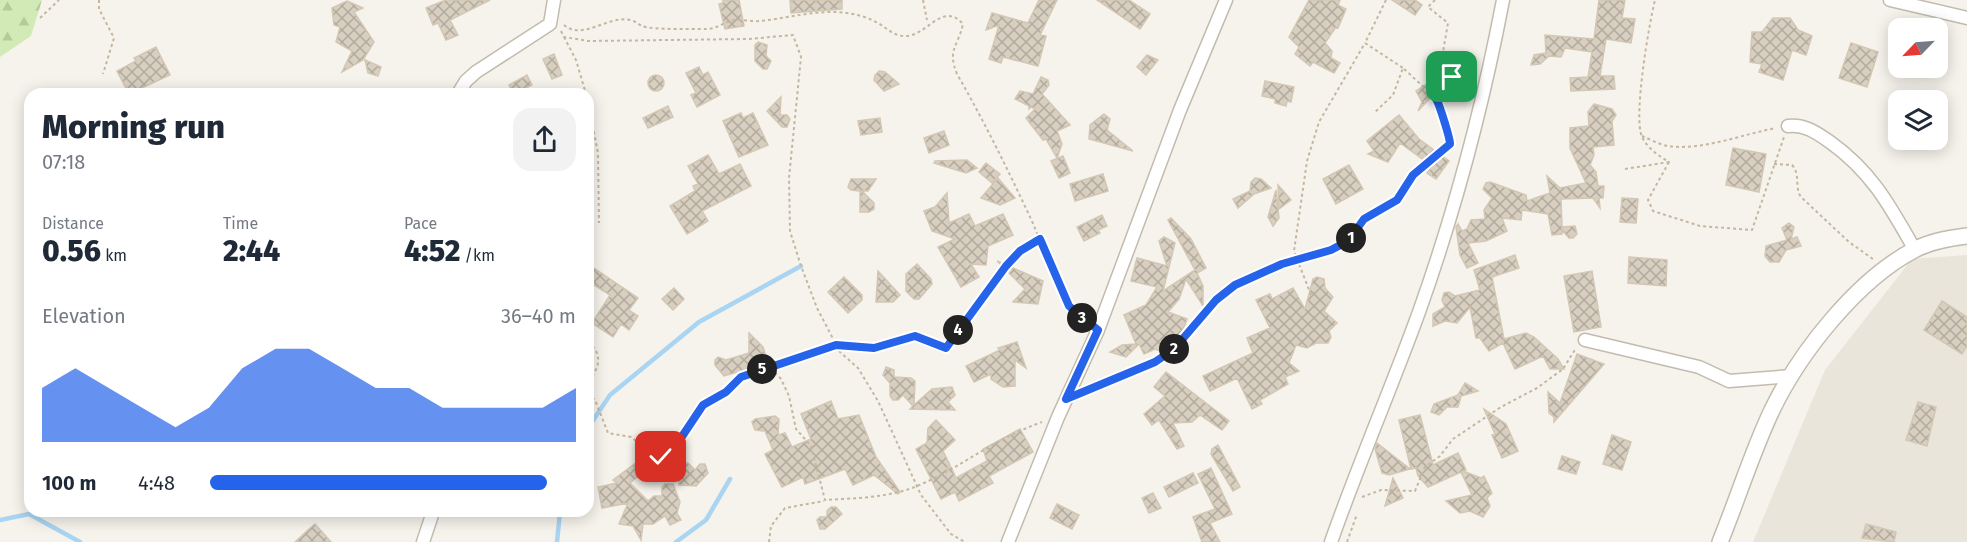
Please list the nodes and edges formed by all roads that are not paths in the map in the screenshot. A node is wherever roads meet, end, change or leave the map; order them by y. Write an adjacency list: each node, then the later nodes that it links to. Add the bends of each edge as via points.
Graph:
1 (554, 0): 6 (street, via 553,15 544,29 466,81)
2 (1226, 0): 14 (street, via 1180,110 1098,330)
3 (1503, 0): 15 (street, via 1474,132 1419,311)
4 (1890, 0): 5 (street)
5 (1967, 18)
6 (462, 88)
7 (1788, 126): 9 (street, via 1813,131 1861,166 1880,190)
8 (1967, 236): 9 (street)
9 (1915, 250): 11 (street, via 1846,304)
10 (1585, 340): 11 (street, via 1699,367 1729,381)
11 (1792, 376): 16 (street, via 1773,410)
12 (431, 517): 13 (street)
13 (423, 542)
14 (1008, 542)
15 (1331, 542)
16 (1720, 542)

